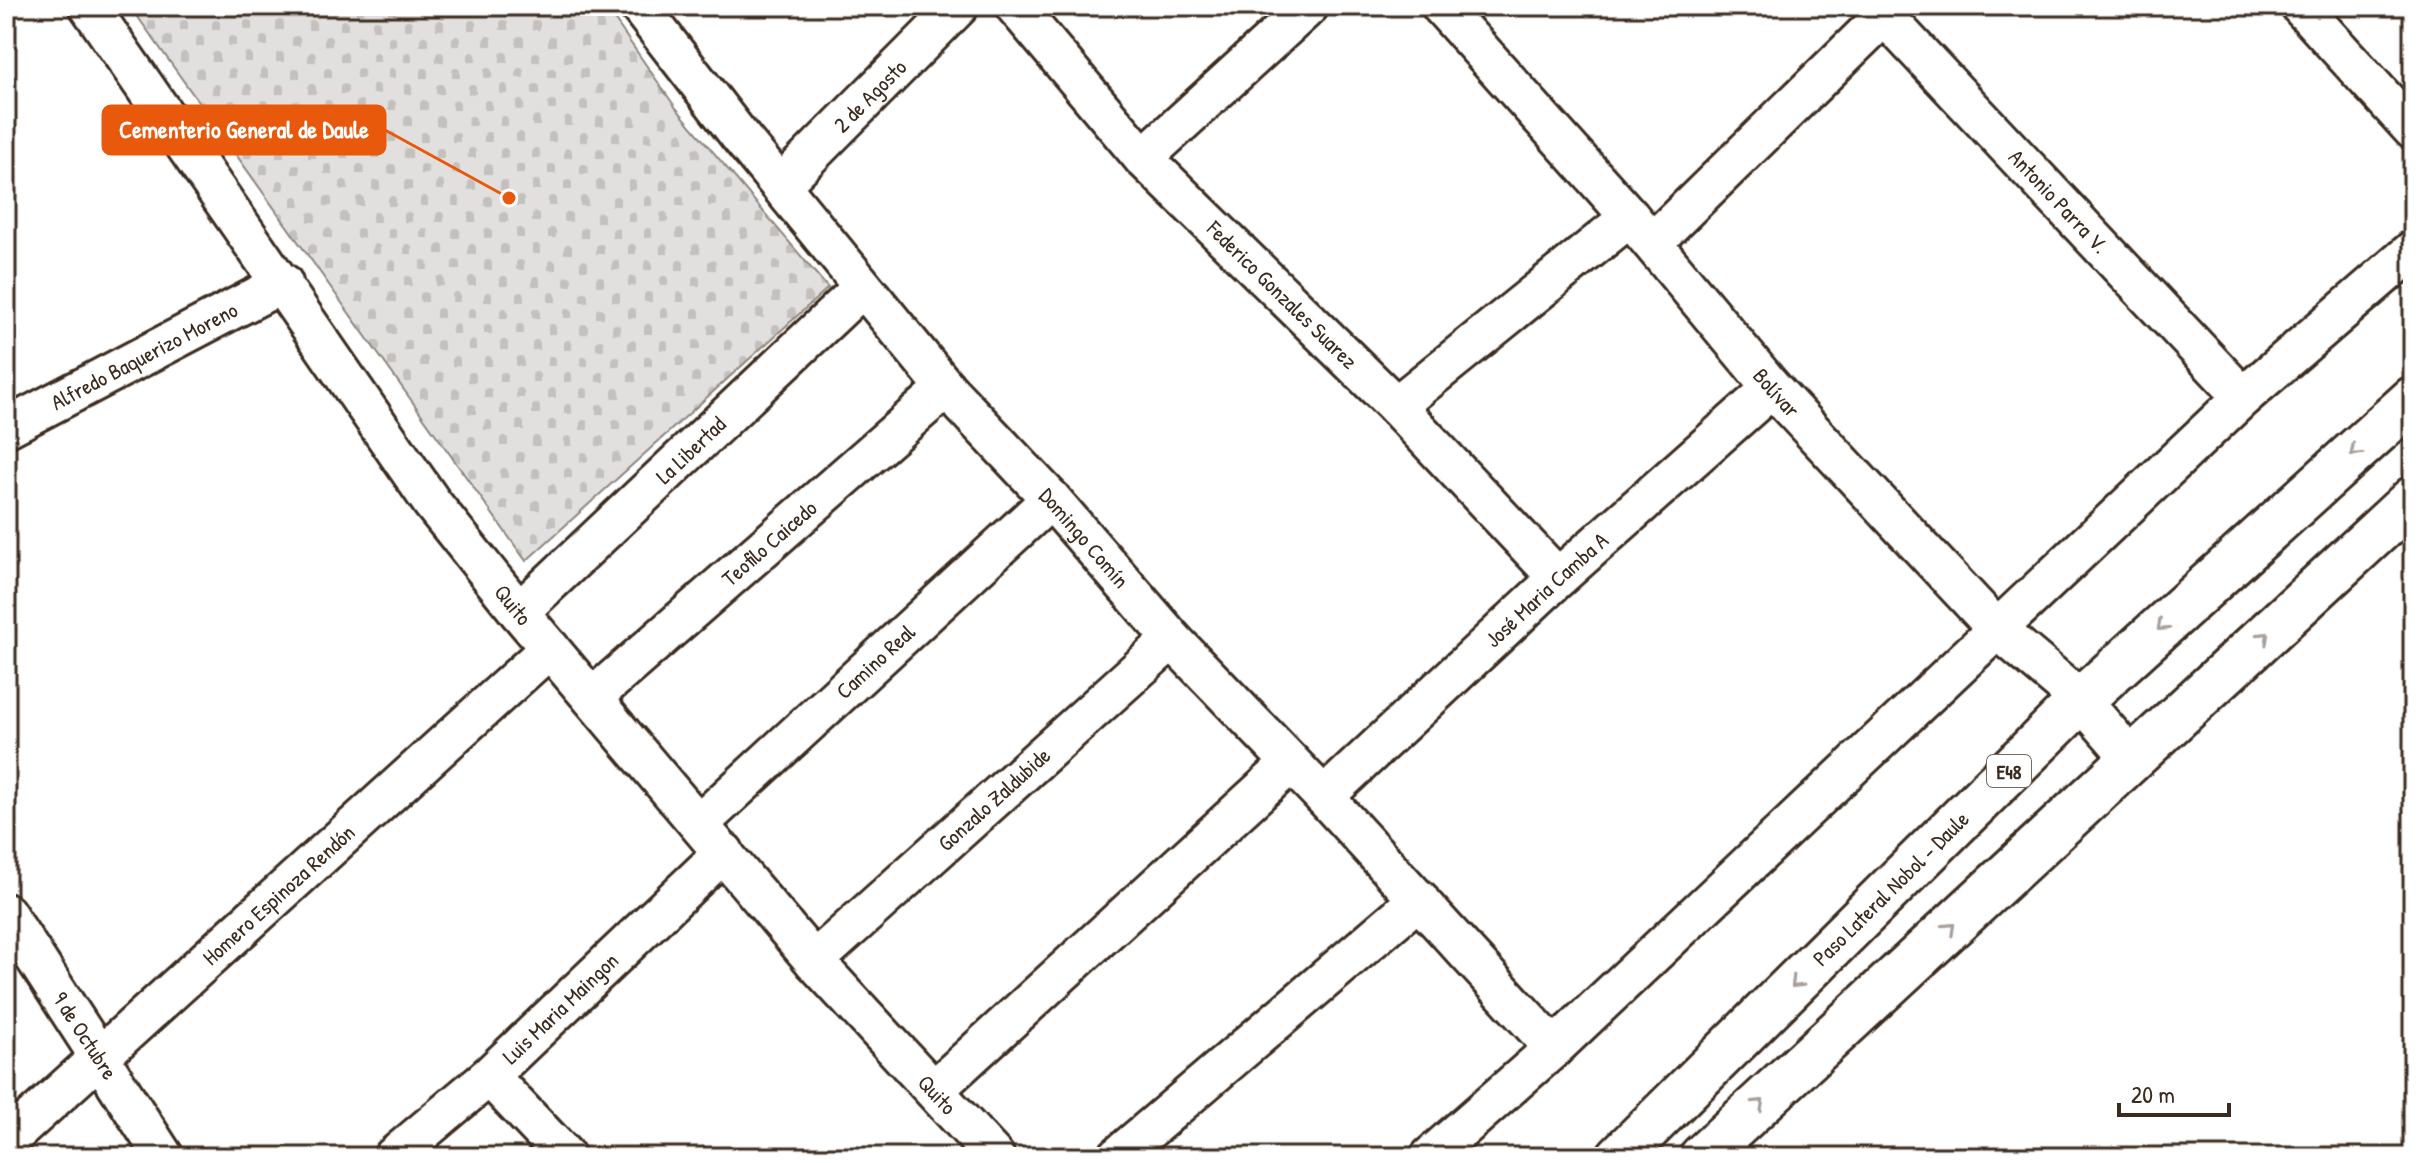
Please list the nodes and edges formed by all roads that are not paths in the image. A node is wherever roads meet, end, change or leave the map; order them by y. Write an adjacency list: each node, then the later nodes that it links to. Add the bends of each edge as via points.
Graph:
1 (89, 6): 14 (street, Quito)
2 (639, 6): 11 (street, Domingo Comín)
3 (959, 6): 11 (street, 2 de Agosto)
4 (1015, 6): 10 (street, Federico Gonzales Suarez)
5 (1309, 6): 10 (street)
6 (1441, 6): 12 (street, Bolívar)
7 (2300, 6): 9 (street)
8 (1879, 11): 12 (street); 18 (street, Antonio Parra V.)
9 (2413, 130)
10 (1143, 158): 20 (street, Federico Gonzales Suarez)
11 (781, 185): 15 (street, Domingo Comín)
12 (1641, 230): 17 (street, Bolívar); 20 (street)
13 (2413, 250): 18 (street)
14 (283, 283): 21 (street, Alfredo Baquerizo Moreno); 25 (street, Quito, via 432,503)
15 (862, 288): 16 (street, Domingo Comín); 25 (street, La Libertad)
16 (946, 388): 22 (street, Domingo Comín); 29 (street, Teofilo Caicedo)
17 (1772, 388): 24 (street, José Maria Camba A); 26 (street, Bolívar)
18 (2243, 397): 26 (street)
19 (2413, 399): 30 (main road, Paso Lateral Nobol - Daule / E48, one-way to 30)
20 (1396, 406): 24 (street, Federico Gonzales Suarez)
21 (6, 428)
22 (1051, 499): 27 (street, Domingo Comín); 34 (street, Camino Real)
23 (2413, 499): 31 (main road, one-way to 23)
24 (1558, 578): 33 (street, José Maria Camba A)
25 (519, 612): 28 (street, Quito)
26 (1997, 629): 30 (street, Bolívar); 39 (street)
27 (1172, 639): 32 (street, Domingo Comín); 38 (street, Gonzalo Zaldubide)
28 (550, 648): 29 (street, Quito); 40 (street, Homero Espinoza Rendón)
29 (593, 697): 34 (street, Quito)
30 (2081, 700): 31 (street, Bolívar); 50 (main road, Paso Lateral Nobol - Daule / E48, one-way to 50)
31 (2132, 759): 51 (main road, one-way to 31)
32 (1291, 763): 33 (street, Domingo Comín); 42 (street)
33 (1324, 797): 36 (street, Domingo Comín)
34 (699, 824): 35 (street, Quito)
35 (724, 852): 38 (street, Quito); 41 (street, Luis Maria Maingon)
36 (1419, 899): 39 (street, Domingo Comín); 48 (street)
37 (6, 913): 40 (street, 9 de Octubre)
38 (814, 961): 42 (street, Quito)
39 (1554, 1048): 49 (street)
40 (98, 1057): 43 (street, Homero Espinoza Rendón); 44 (street, 9 de Octubre)
41 (489, 1076): 45 (street, Luis Maria Maingon); 46 (street)
42 (934, 1090): 47 (street, Quito)
43 (6, 1142)
44 (164, 1157)
45 (393, 1157)
46 (566, 1157)
47 (995, 1157)
48 (1117, 1157)
49 (1430, 1157)
50 (1619, 1157)
51 (1702, 1157)

